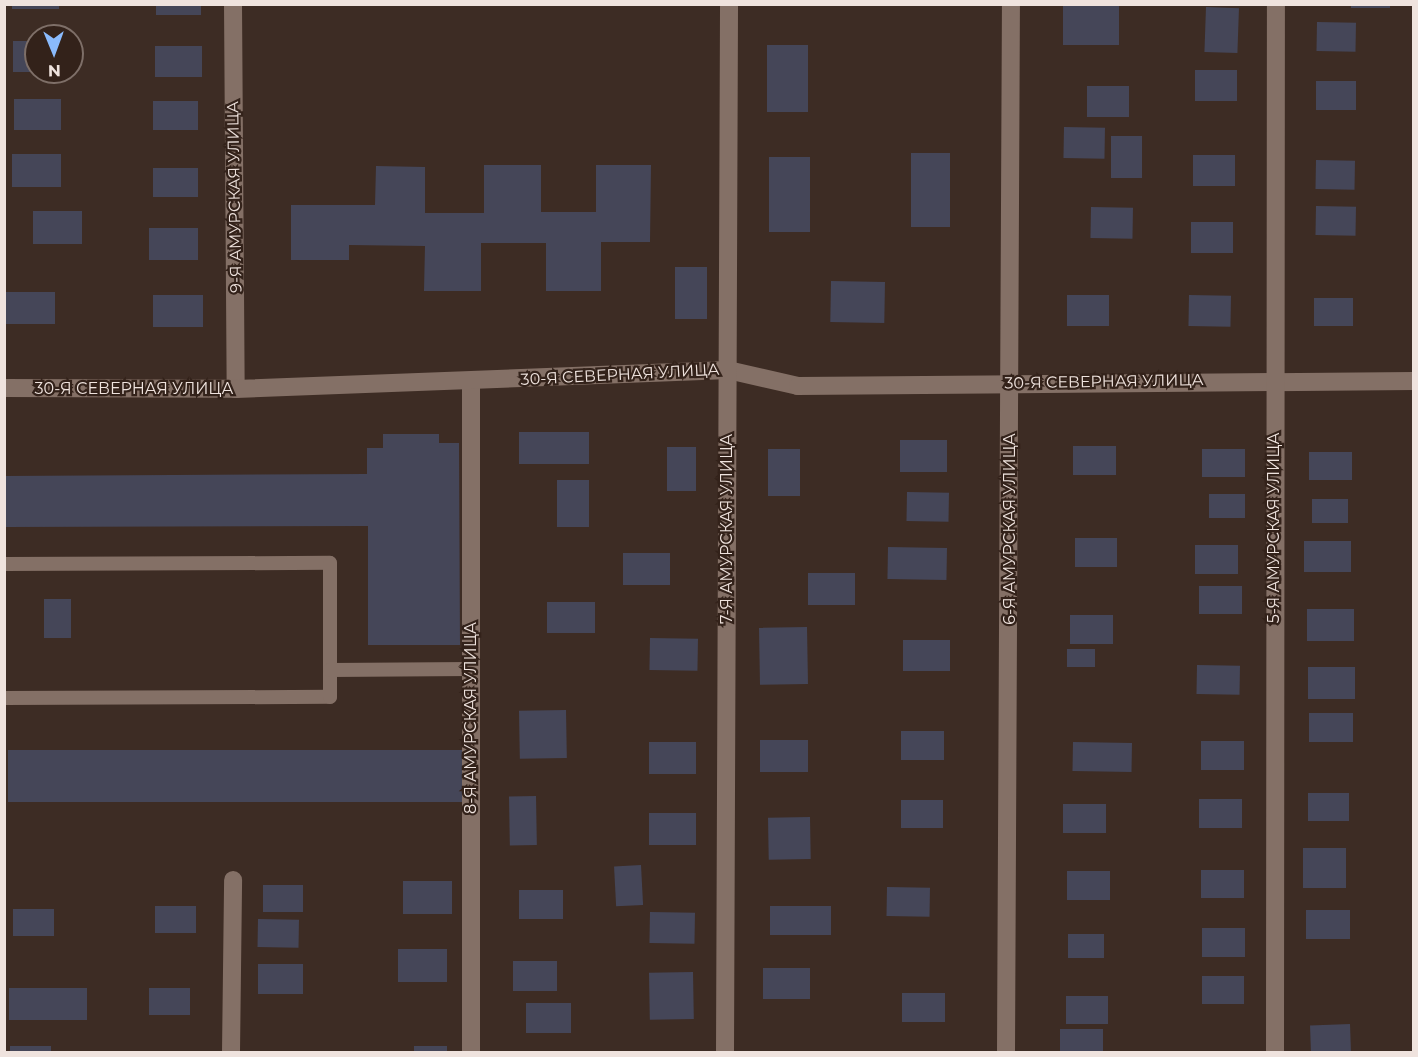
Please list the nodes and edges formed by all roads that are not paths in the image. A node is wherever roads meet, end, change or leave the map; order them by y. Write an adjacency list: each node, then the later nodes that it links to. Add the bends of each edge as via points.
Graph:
1 (233, 4): 11 (street, 9-Я АМУРСКАЯ УЛИЦА)
2 (729, 4): 5 (street, 7-Я АМУРСКАЯ УЛИЦА)
3 (1011, 4): 9 (street, 6-Я АМУРСКАЯ УЛИЦА)
4 (1276, 4): 6 (street, 5-Я АМУРСКАЯ УЛИЦА)
5 (728, 370): 8 (street, 30-Я СЕВЕРНАЯ УЛИЦА); 9 (street, 30-Я СЕВЕРНАЯ УЛИЦА, via 798,386); 19 (street, 7-Я АМУРСКАЯ УЛИЦА)
6 (1273, 380): 7 (street, 30-Я СЕВЕРНАЯ УЛИЦА); 9 (street, 30-Я СЕВЕРНАЯ УЛИЦА); 21 (street, 5-Я АМУРСКАЯ УЛИЦА)
7 (1413, 381)
8 (471, 383): 11 (street, 30-Я СЕВЕРНАЯ УЛИЦА); 13 (street, 8-Я АМУРСКАЯ УЛИЦА)
9 (1011, 383): 20 (street, 6-Я АМУРСКАЯ УЛИЦА)
10 (4, 388): 11 (street, 30-Я СЕВЕРНАЯ УЛИЦА)
11 (236, 389)
12 (4, 564): 14 (lane, via 330,563)
13 (471, 669): 14 (lane); 18 (street, 8-Я АМУРСКАЯ УЛИЦА)
14 (330, 670): 15 (lane, via 330,697)
15 (4, 698)
16 (233, 880): 17 (street)
17 (231, 1053)
18 (471, 1053)
19 (725, 1053)
20 (1006, 1053)
21 (1275, 1053)

